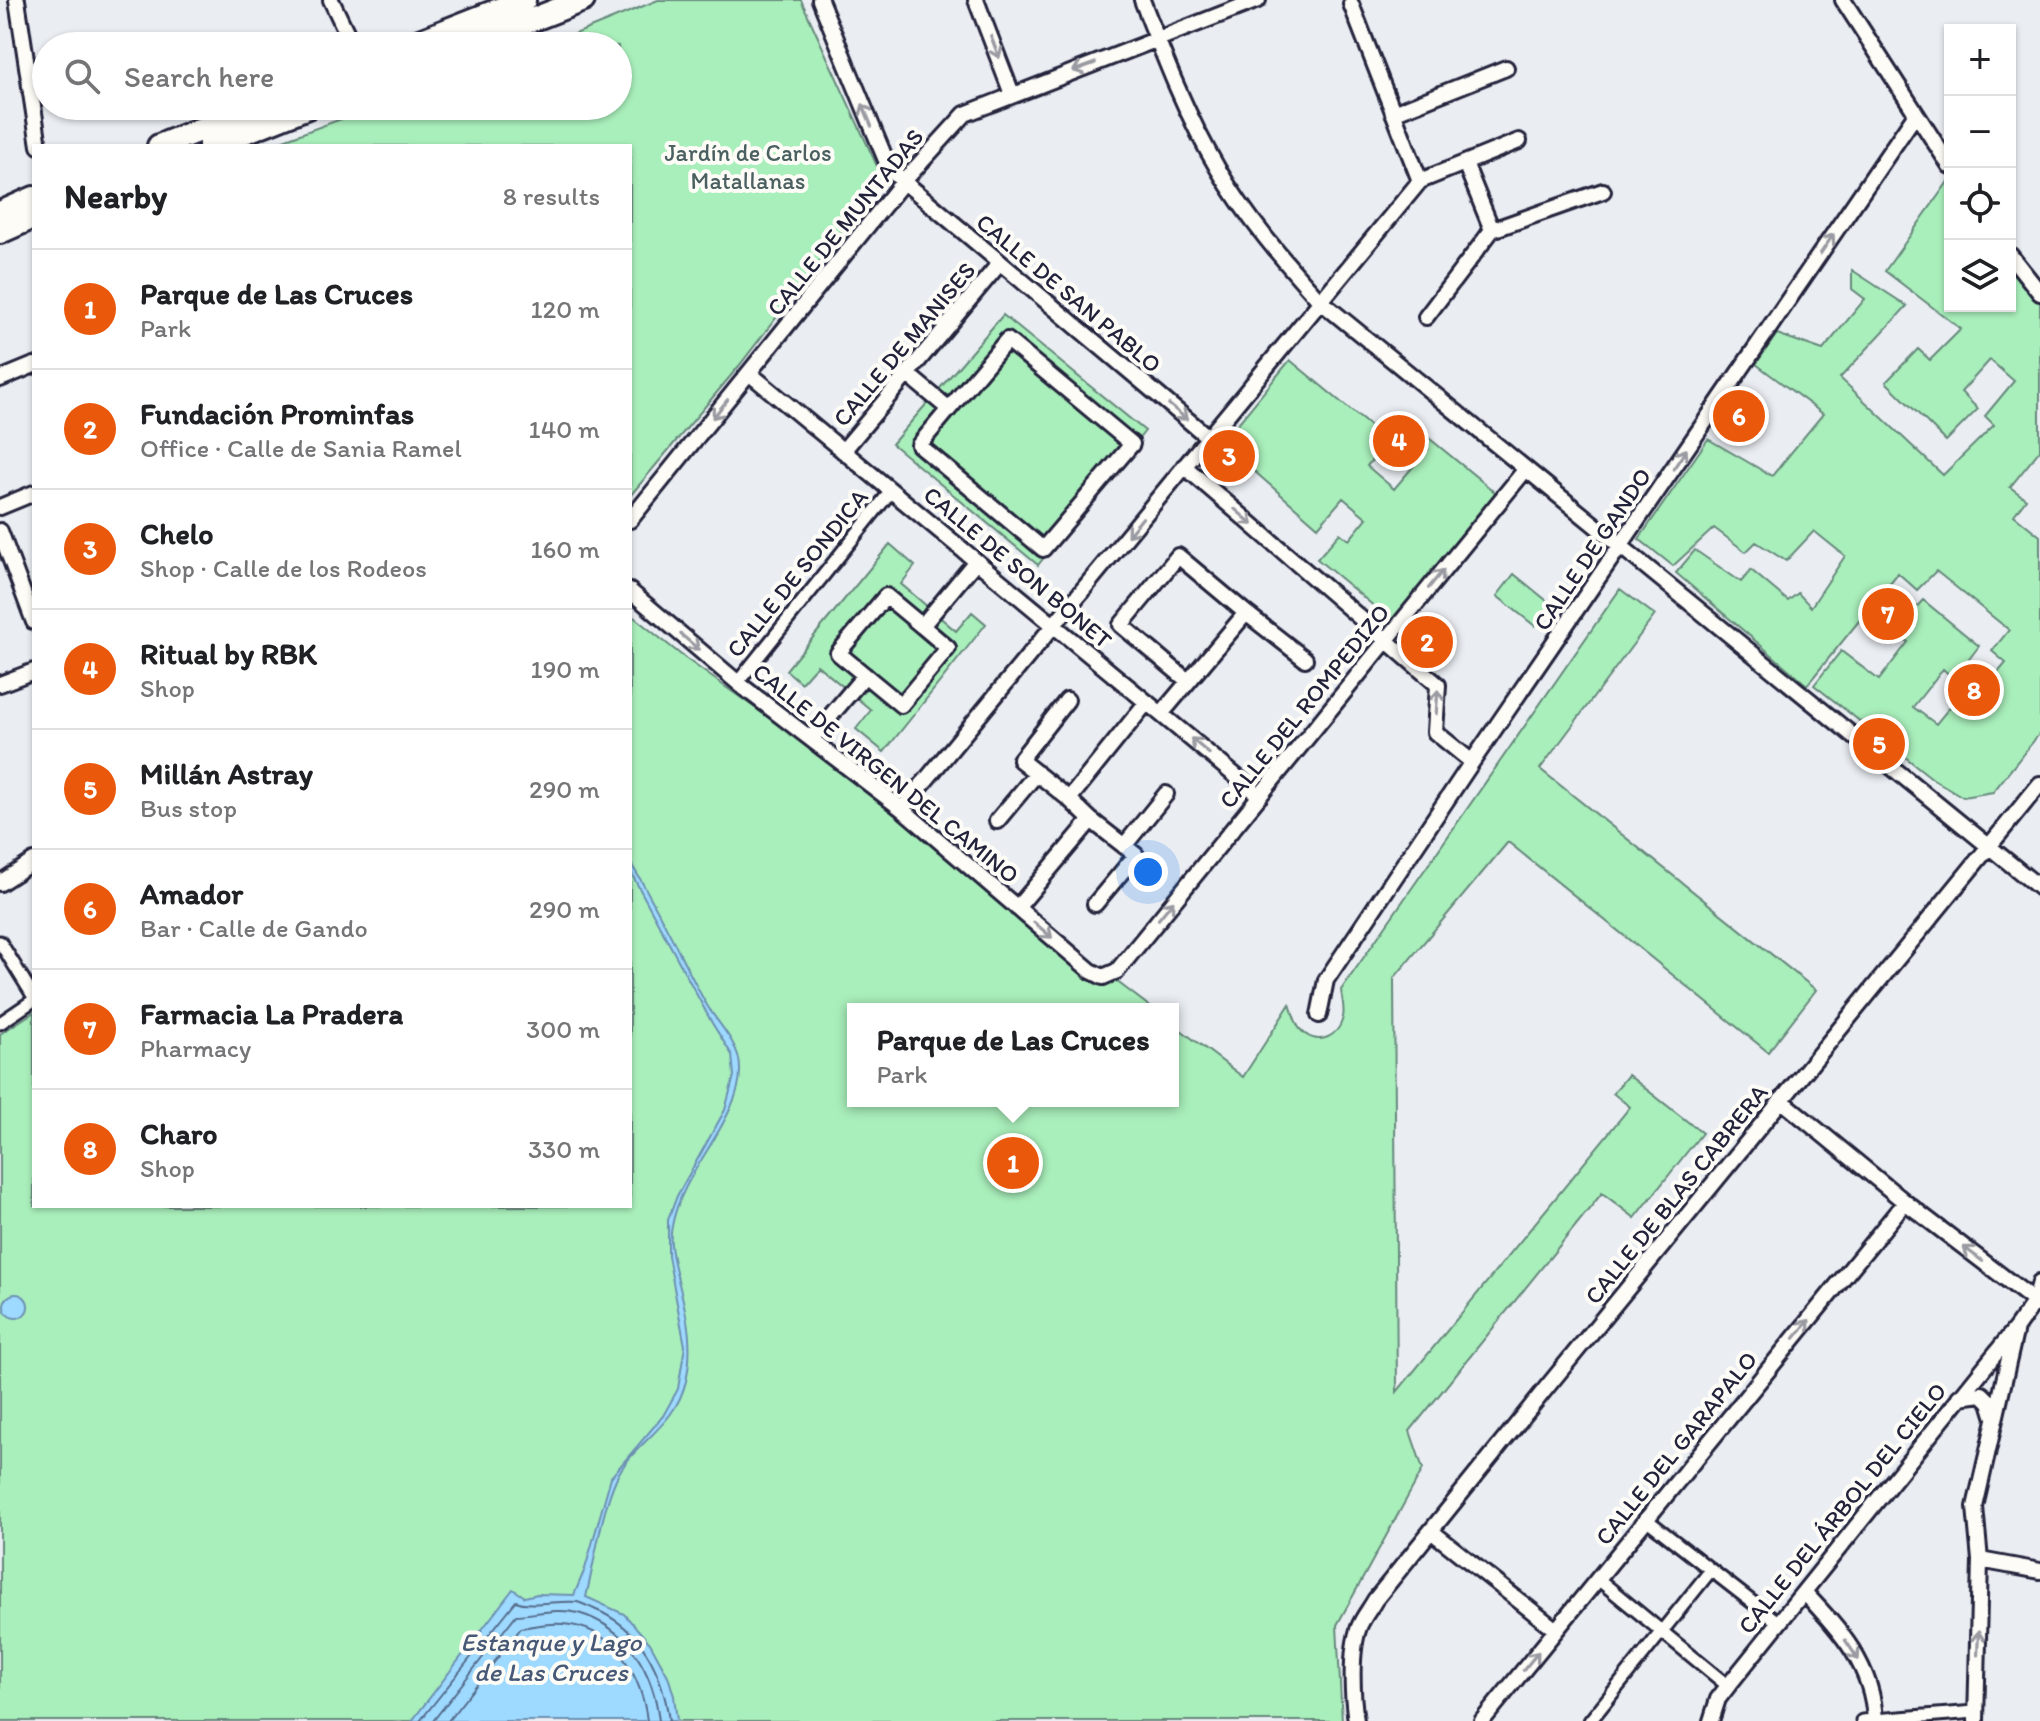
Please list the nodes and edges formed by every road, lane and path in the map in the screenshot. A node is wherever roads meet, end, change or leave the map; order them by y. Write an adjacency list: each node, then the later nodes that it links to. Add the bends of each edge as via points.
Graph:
1 (17, 0): 17 (street)
2 (331, 0): 11 (street)
3 (524, 0): 12 (main road)
4 (583, 0): 13 (main road)
5 (820, 0): 30 (street, CALLE DE SAN PABLO, one-way to 5, via 890,170)
6 (976, 0): 16 (street, one-way to 16)
7 (1142, 0): 14 (street)
8 (1258, 0): 14 (street, CALLE DE MUNTADAS)
9 (1843, 0): 19 (street)
10 (1351, 4): 18 (street)
11 (346, 32)
12 (443, 32)
13 (501, 32)
14 (1158, 40): 16 (street, CALLE DE MUNTADAS, one-way to 16); 40 (street, via 1224,179)
15 (1506, 68): 18 (street)
16 (1012, 94): 30 (street, CALLE DE MUNTADAS, via 965,114)
17 (32, 100)
18 (1393, 113): 29 (street)
19 (1915, 115): 27 (street); 56 (street, CALLE DE GANDO, one-way to 19)
20 (35, 120): 24 (street)
21 (224, 120): 25 (main road)
22 (275, 120): 26 (main road)
23 (1519, 141): 28 (street)
24 (39, 144)
25 (164, 144)
26 (215, 144)
27 (1944, 157)
28 (1465, 163): 29 (street); 35 (street)
29 (1420, 181): 40 (street)
30 (903, 182): 38 (street, CALLE DE SAN PABLO); 43 (street, CALLE DE MUNTADAS)
31 (1603, 191): 35 (street)
32 (32, 199): 33 (main road)
33 (0, 213)
34 (32, 218): 36 (main road)
35 (1492, 230): 41 (street)
36 (0, 232)
37 (2016, 263): 39 (street)
38 (999, 264): 44 (street, CALLE DE MANISES); 47 (street, CALLE DE SAN PABLO, one-way to 47)
39 (2040, 293)
40 (1320, 301): 47 (street); 50 (street)
41 (1426, 317)
42 (32, 366): 45 (street)
43 (749, 373): 48 (street, CALLE DE SON BONET); 54 (street, CALLE DE MUNTADAS, one-way to 54)
44 (907, 374): 46 (street); 48 (street, CALLE DE MANISES)
45 (0, 379)
46 (949, 409): 46 (street, via 919,445 1043,549 1132,444 1007,340)
47 (1208, 437): 49 (street)
48 (843, 451): 51 (street, CALLE DE SON BONET)
49 (1184, 466): 61 (street, one-way to 61); 63 (street, one-way to 63)
50 (1526, 469): 56 (street); 63 (street, CALLE DEL ROMPEDIZO, one-way to 50)
51 (891, 491): 57 (street, CALLE DE SON BONET); 68 (street, CALLE DE SONDICA)
52 (32, 494): 53 (street)
53 (0, 507)
54 (632, 518)
55 (0, 531): 60 (street)
56 (1620, 547): 74 (street, CALLE DE GANDO); 84 (street)
57 (976, 561): 61 (street, CALLE DE SON BONET); 62 (street)
58 (632, 593): 68 (street, CALLE DE VIRGEN DEL CAMINO, one-way to 68)
59 (1246, 613): 64 (street); 67 (street); 67 (street, via 1178,556 1121,625)
60 (32, 617)
61 (1054, 625): 71 (street, CALLE DE SON BONET); 80 (street)
62 (922, 626): 66 (street, via 948,648 901,705); 66 (street, via 886,596 838,653)
63 (1387, 639): 74 (street, one-way to 63, via 1435,732 1438,685); 78 (street, CALLE DEL ROMPEDIZO)
64 (1305, 659)
65 (32, 672): 69 (street)
66 (865, 675): 73 (street)
67 (1188, 681): 72 (street)
68 (738, 682): 73 (street, CALLE DE VIRGEN DEL CAMINO)
69 (0, 684)
70 (1067, 700): 75 (street, via 1020,760)
71 (1147, 702): 72 (street, CALLE DE SON BONET); 79 (street)
72 (1161, 714): 78 (street, CALLE DE SON BONET, one-way to 72)
73 (811, 739): 80 (street, CALLE DE VIRGEN DEL CAMINO)
74 (1472, 762): 94 (street, CALLE DE GANDO, via 1326,980)
75 (1037, 773): 79 (street); 82 (street)
76 (2040, 784): 84 (street, CALLE DE BLAS CABRERA)
77 (1166, 794): 83 (street)
78 (1260, 796): 91 (street, CALLE DEL ROMPEDIZO, one-way to 78)
79 (1069, 799): 81 (street)
80 (902, 809): 89 (street, CALLE DE VIRGEN DEL CAMINO)
81 (1091, 820): 83 (street); 89 (street)
82 (997, 821)
83 (1124, 846): 88 (street, via 1136,855)
84 (1989, 848): 87 (street); 96 (street, CALLE DE BLAS CABRERA)
85 (32, 862): 86 (street)
86 (0, 883)
87 (2040, 888)
88 (1095, 904)
89 (1017, 908): 91 (street, CALLE DE VIRGEN DEL CAMINO, one-way to 91, via 1098,976)
90 (0, 942): 92 (street)
91 (1117, 971)
92 (32, 996)
93 (32, 1000): 95 (street)
94 (1319, 1015)
95 (0, 1023)
96 (1781, 1100): 97 (street); 104 (street, CALLE DE BLAS CABRERA)
97 (1905, 1202): 99 (street, one-way to 97); 103 (street, CALLE DEL GARAPALO, one-way to 97)
98 (2040, 1282): 99 (street)
99 (2037, 1303): 100 (street, CALLE DEL ÁRBOL DEL CIELO)
100 (2016, 1328): 101 (street, CALLE DEL ÁRBOL DEL CIELO); 102 (street)
101 (1959, 1397): 102 (street, via 1982,1394); 109 (street, CALLE DEL ÁRBOL DEL CIELO)
102 (1994, 1415): 105 (street, via 1975,1507)
103 (1646, 1519): 106 (street); 108 (street, CALLE DEL GARAPALO)
104 (1431, 1531): 111 (street); 115 (street, CALLE DE BLAS CABRERA, via 1375,1600 1356,1638)
105 (1980, 1560): 107 (street); 114 (street, one-way to 105)
106 (1711, 1570): 110 (street); 112 (street)
107 (2040, 1571)
108 (1598, 1579): 111 (street, CALLE DEL GARAPALO); 112 (street)
109 (1804, 1592): 110 (street, CALLE DEL ÁRBOL DEL CIELO); 119 (street, one-way to 119, via 1835,1624 1860,1662 1874,1695)
110 (1779, 1623): 113 (street, CALLE DEL ÁRBOL DEL CIELO)
111 (1556, 1630): 116 (street, CALLE DEL GARAPALO, one-way to 111)
112 (1662, 1632): 113 (street); 117 (street)
113 (1728, 1686): 118 (street, CALLE DEL ÁRBOL DEL CIELO)
114 (1975, 1716): 119 (street)
115 (1356, 1721)
116 (1482, 1721)
117 (1590, 1721)
118 (1711, 1721)
119 (1871, 1721)

